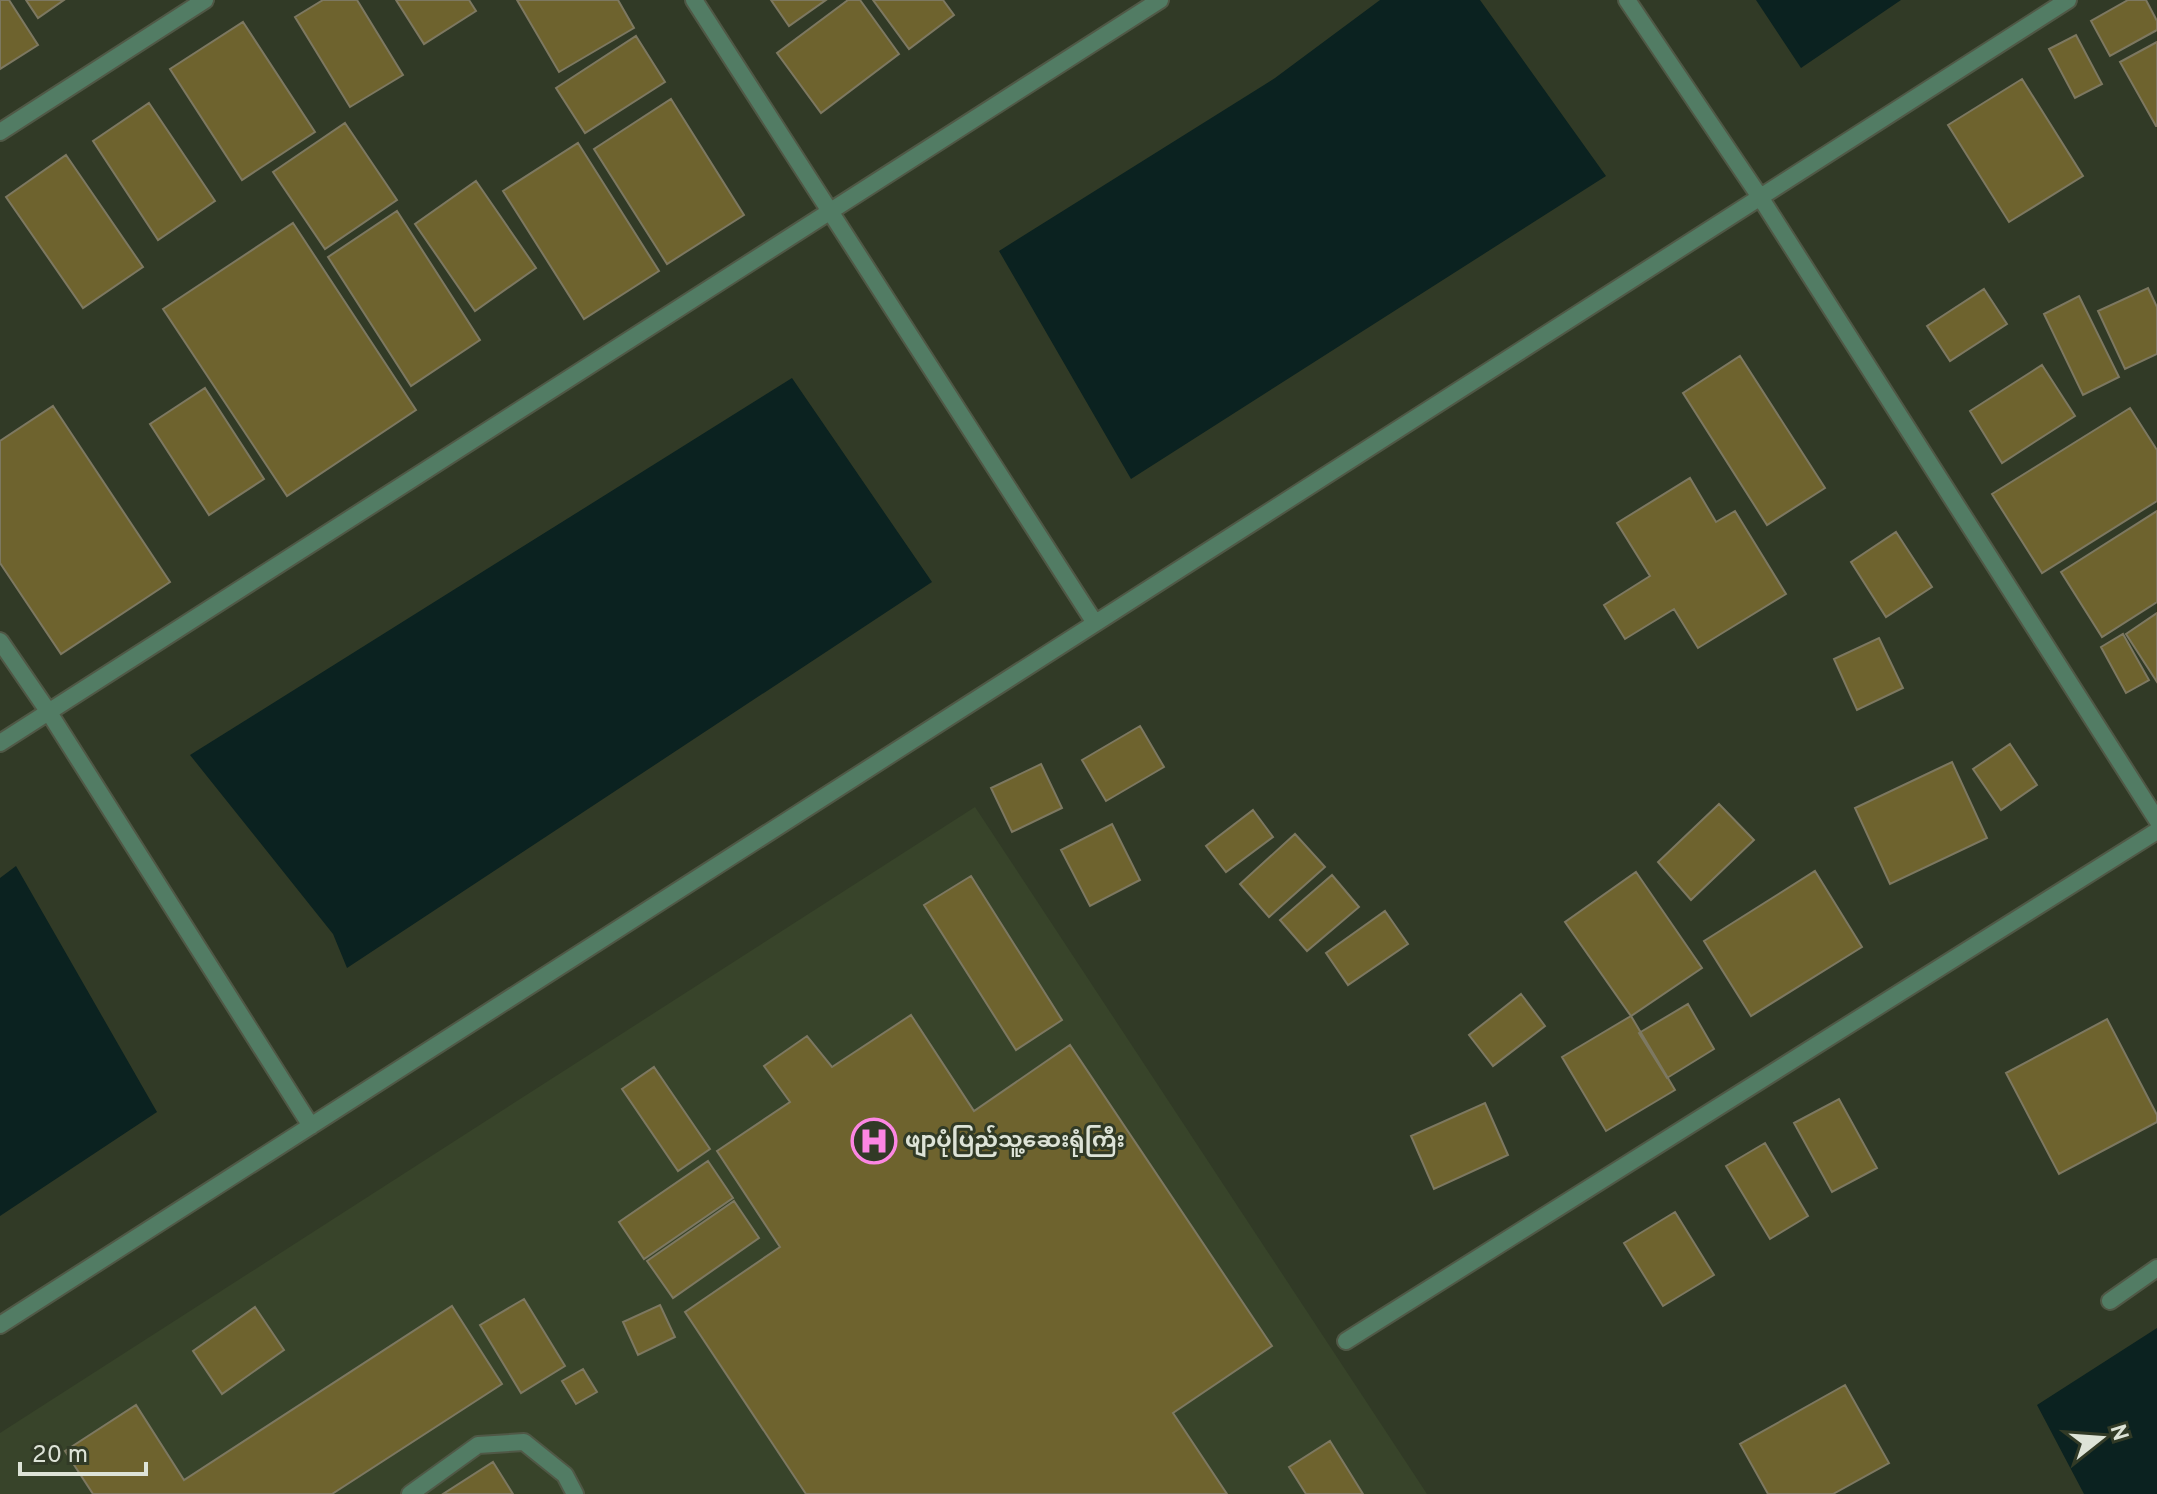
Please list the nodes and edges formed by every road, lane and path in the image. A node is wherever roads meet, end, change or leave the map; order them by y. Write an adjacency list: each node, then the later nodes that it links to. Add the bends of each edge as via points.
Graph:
1 (205, 0): 6 (street)
2 (694, 0): 8 (street)
3 (1160, 0): 8 (street)
4 (1627, 0): 7 (street)
5 (2068, 0): 7 (street)
6 (0, 132)
7 (1760, 197): 9 (street); 13 (street)
8 (831, 210): 9 (street); 11 (street)
9 (1095, 623): 15 (street)
10 (0, 641): 11 (street)
11 (48, 711): 12 (street); 15 (street)
12 (0, 743)
13 (2157, 820)
14 (2157, 831): 19 (street)
15 (311, 1126): 18 (street)
16 (2157, 1268): 17 (street)
17 (2110, 1301)
18 (0, 1325)
19 (1346, 1341)
20 (410, 1494): 21 (street, via 478,1445 524,1442 565,1475)
21 (575, 1494)

